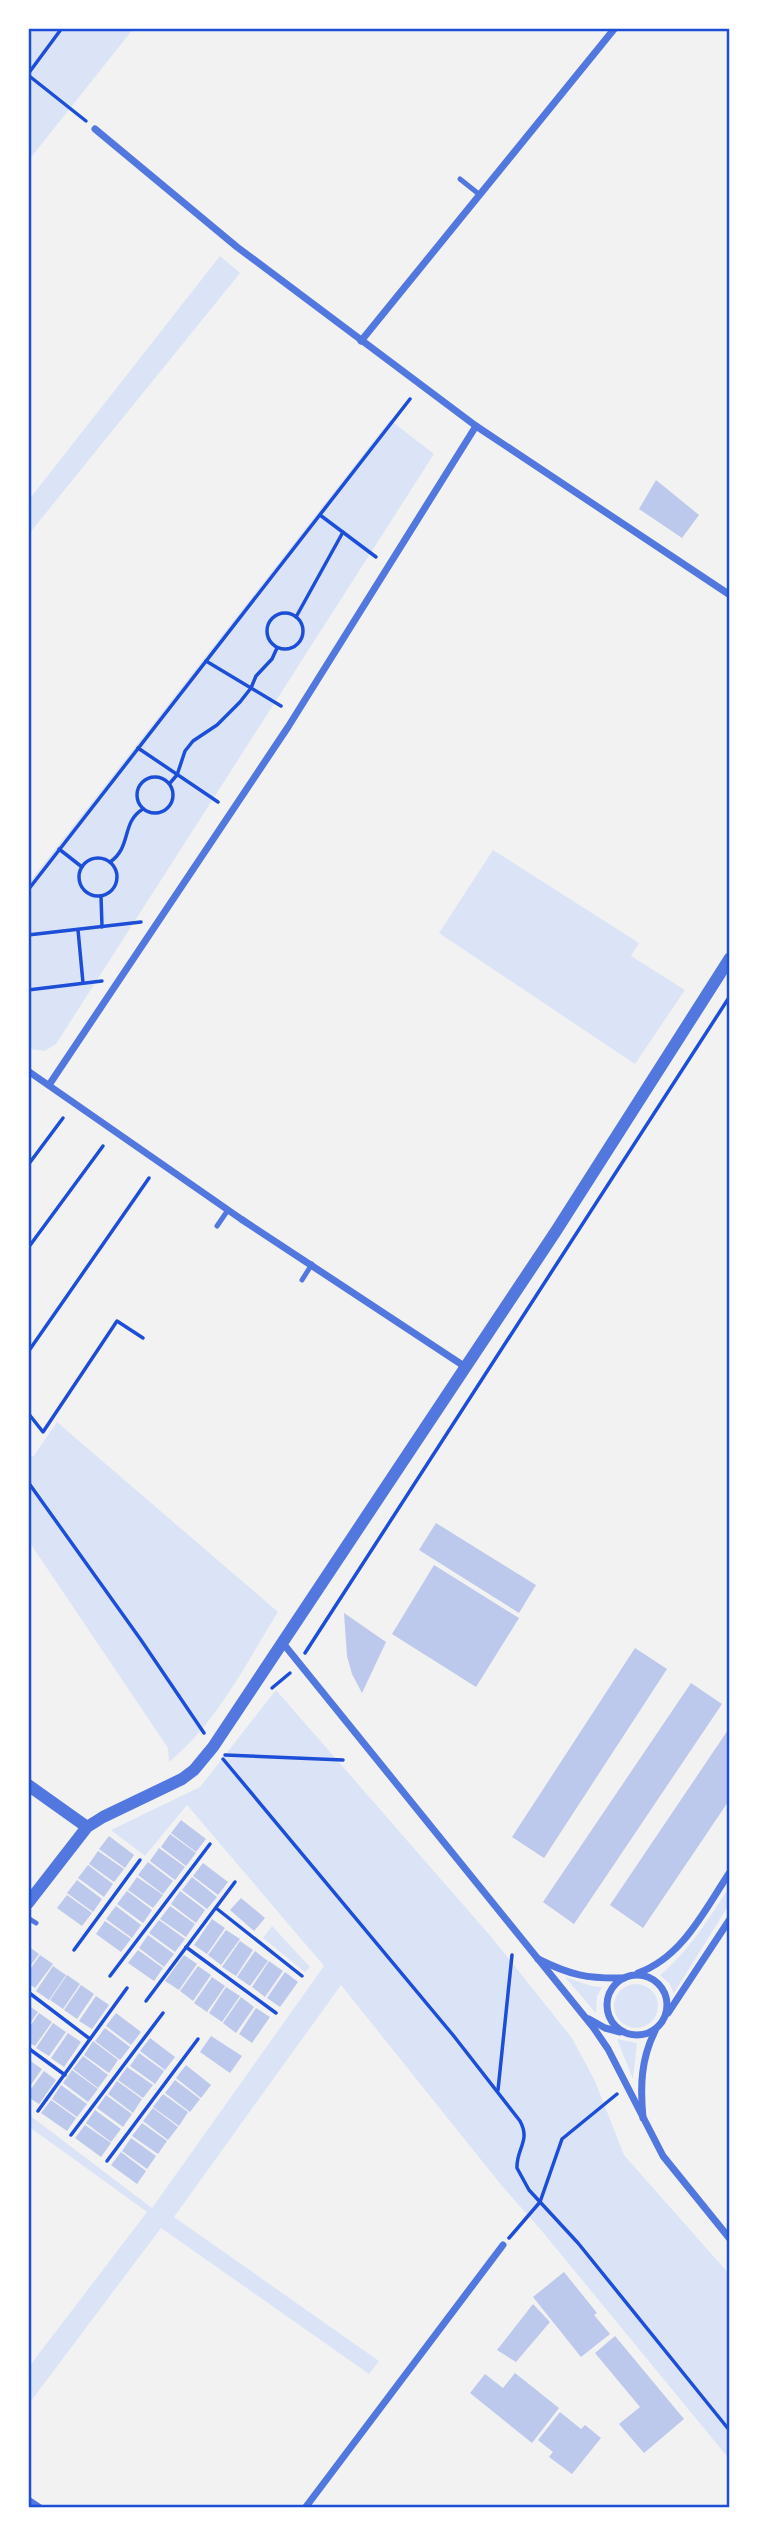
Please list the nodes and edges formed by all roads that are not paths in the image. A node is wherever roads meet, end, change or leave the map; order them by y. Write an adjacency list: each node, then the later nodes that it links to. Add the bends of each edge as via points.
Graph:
1 (615, 28): 4 (street)
2 (95, 129): 5 (street, via 237,247)
3 (460, 180): 4 (lane)
4 (480, 195): 5 (street)
5 (361, 341): 6 (street)
6 (476, 426): 7 (street); 10 (street, via 288,727)
7 (730, 595)
8 (730, 958): 15 (street)
9 (28, 1070): 10 (street)
10 (49, 1085): 11 (street)
11 (228, 1210): 12 (lane); 13 (street)
12 (217, 1226)
13 (312, 1264): 14 (lane); 15 (street)
14 (302, 1280)
15 (464, 1366): 16 (street)
16 (282, 1642): 18 (street, via 216,1751 182,1779); 24 (street)
17 (28, 1785): 18 (street)
18 (87, 1827): 20 (street)
19 (730, 1872): 25 (street, via 680,1945 650,1969)
20 (28, 1903)
21 (28, 1918): 23 (lane)
22 (730, 1919): 28 (street)
23 (36, 1923)
24 (534, 1957): 25 (street, via 583,1977); 27 (street)
25 (627, 1976): 26 (street, via 611,1990); 28 (street, via 647,1976 660,1986 667,2000)
26 (607, 2007): 29 (street); 31 (street, via 613,2024)
27 (583, 2015): 29 (street); 32 (street)
28 (666, 2017): 30 (street)
29 (605, 2028): 31 (street); 32 (street)
30 (655, 2031): 31 (street); 33 (street, via 641,2076)
31 (628, 2035)
32 (608, 2049): 33 (street)
33 (643, 2122): 34 (street, via 663,2156)
34 (730, 2239)
35 (503, 2245): 38 (street)
36 (28, 2500): 37 (street)
37 (40, 2508)
38 (305, 2508)

